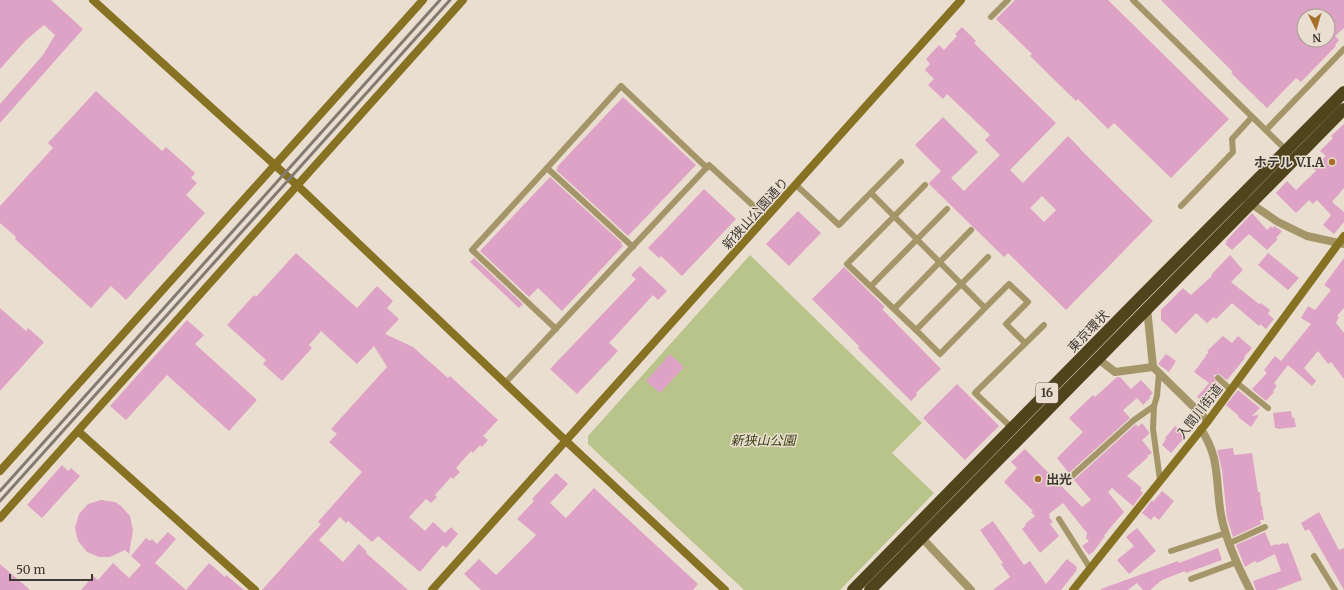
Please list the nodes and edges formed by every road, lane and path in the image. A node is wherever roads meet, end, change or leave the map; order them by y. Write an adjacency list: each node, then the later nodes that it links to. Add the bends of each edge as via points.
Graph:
1 (93, 0): 15 (street)
2 (423, 0): 15 (street)
3 (463, 0): 20 (street)
4 (962, 0): 18 (street, 新狭山公園通り)
5 (1008, 0): 7 (lane)
6 (1133, 0): 11 (lane)
7 (991, 17)
8 (1344, 49): 12 (lane)
9 (1344, 92): 13 (highway, 東京環状 / 16)
10 (1344, 109): 22 (highway, 東京環状 / 16)
11 (1252, 117): 12 (lane); 23 (lane, via 1232,139 1233,152)
12 (1266, 130): 13 (lane)
13 (1287, 150): 22 (highway, 東京環状 / 16)
14 (901, 162): 21 (lane)
15 (275, 165): 20 (street); 56 (street)
16 (547, 168): 17 (lane, via 621,86); 31 (lane); 40 (lane, via 472,250)
17 (707, 168): 25 (lane, via 709,165); 31 (lane)
18 (796, 184): 21 (lane, via 839,225); 55 (street, 新狭山公園通り)
19 (925, 185): 26 (lane)
20 (298, 186): 46 (street); 54 (street)
21 (871, 192): 26 (lane)
22 (1246, 200): 30 (street, via 1278,222 1307,236); 38 (highway, 東京環状 / 16); 52 (highway, 東京環状 / 16, via 1136,302)
23 (1181, 206)
24 (947, 209): 29 (lane)
25 (758, 210)
26 (894, 216): 29 (lane); 35 (lane, via 847,264)
27 (971, 230): 33 (lane)
28 (1344, 236): 30 (street, 入間川街道)
29 (917, 240): 33 (lane); 35 (lane)
30 (1341, 244): 47 (street, 入間川街道)
31 (633, 247): 40 (lane)
32 (988, 257): 34 (lane)
33 (939, 262): 34 (lane); 36 (lane)
34 (962, 284): 37 (lane); 41 (lane)
35 (871, 286): 36 (lane)
36 (894, 308): 41 (lane)
37 (985, 308): 41 (lane, via 940,354); 42 (lane, via 1009,284 1028,302 1006,324)
38 (1147, 308): 43 (highway, 東京環状 / 16); 44 (street)
39 (1044, 325): 42 (lane)
40 (556, 329): 46 (lane)
41 (916, 330)
42 (1025, 343): 52 (lane, via 975,392)
43 (1097, 358): 44 (street, via 1115,372); 63 (highway, 東京環状 / 16)
44 (1156, 370): 49 (lane, via 1157,396); 51 (street)
45 (1218, 378): 48 (lane)
46 (506, 383): 55 (street)
47 (1237, 383): 48 (street, 入間川街道); 50 (lane)
48 (1231, 390): 51 (street, 入間川街道)
49 (1154, 406): 57 (lane, via 1134,420); 58 (lane, via 1153,429)
50 (1268, 408)
51 (1208, 421): 53 (street, 入間川街道)
52 (1012, 428): 73 (highway, 東京環状 / 16)
53 (1201, 429): 58 (street, 入間川街道); 62 (street, via 1215,459 1221,516)
54 (78, 431): 59 (street); 70 (street)
55 (566, 441): 71 (street, 新狭山公園通り); 72 (street)
56 (0, 471)
57 (1072, 476)
58 (1160, 480): 68 (street, 入間川街道)
59 (0, 518)
60 (1059, 518): 68 (lane)
61 (1265, 527): 64 (lane)
62 (1226, 533): 64 (street); 65 (lane)
63 (922, 538): 74 (highway, 東京環状 / 16); 75 (street)
64 (1230, 543): 67 (street)
65 (1171, 551)
66 (1314, 556): 78 (lane)
67 (1237, 562): 69 (lane); 77 (street)
68 (1090, 568): 76 (street, 入間川街道)
69 (1191, 579)
70 (255, 590)
71 (432, 590)
72 (725, 590)
73 (853, 590)
74 (870, 590)
75 (971, 590)
76 (1073, 590)
77 (1249, 590)
78 (1335, 590)

